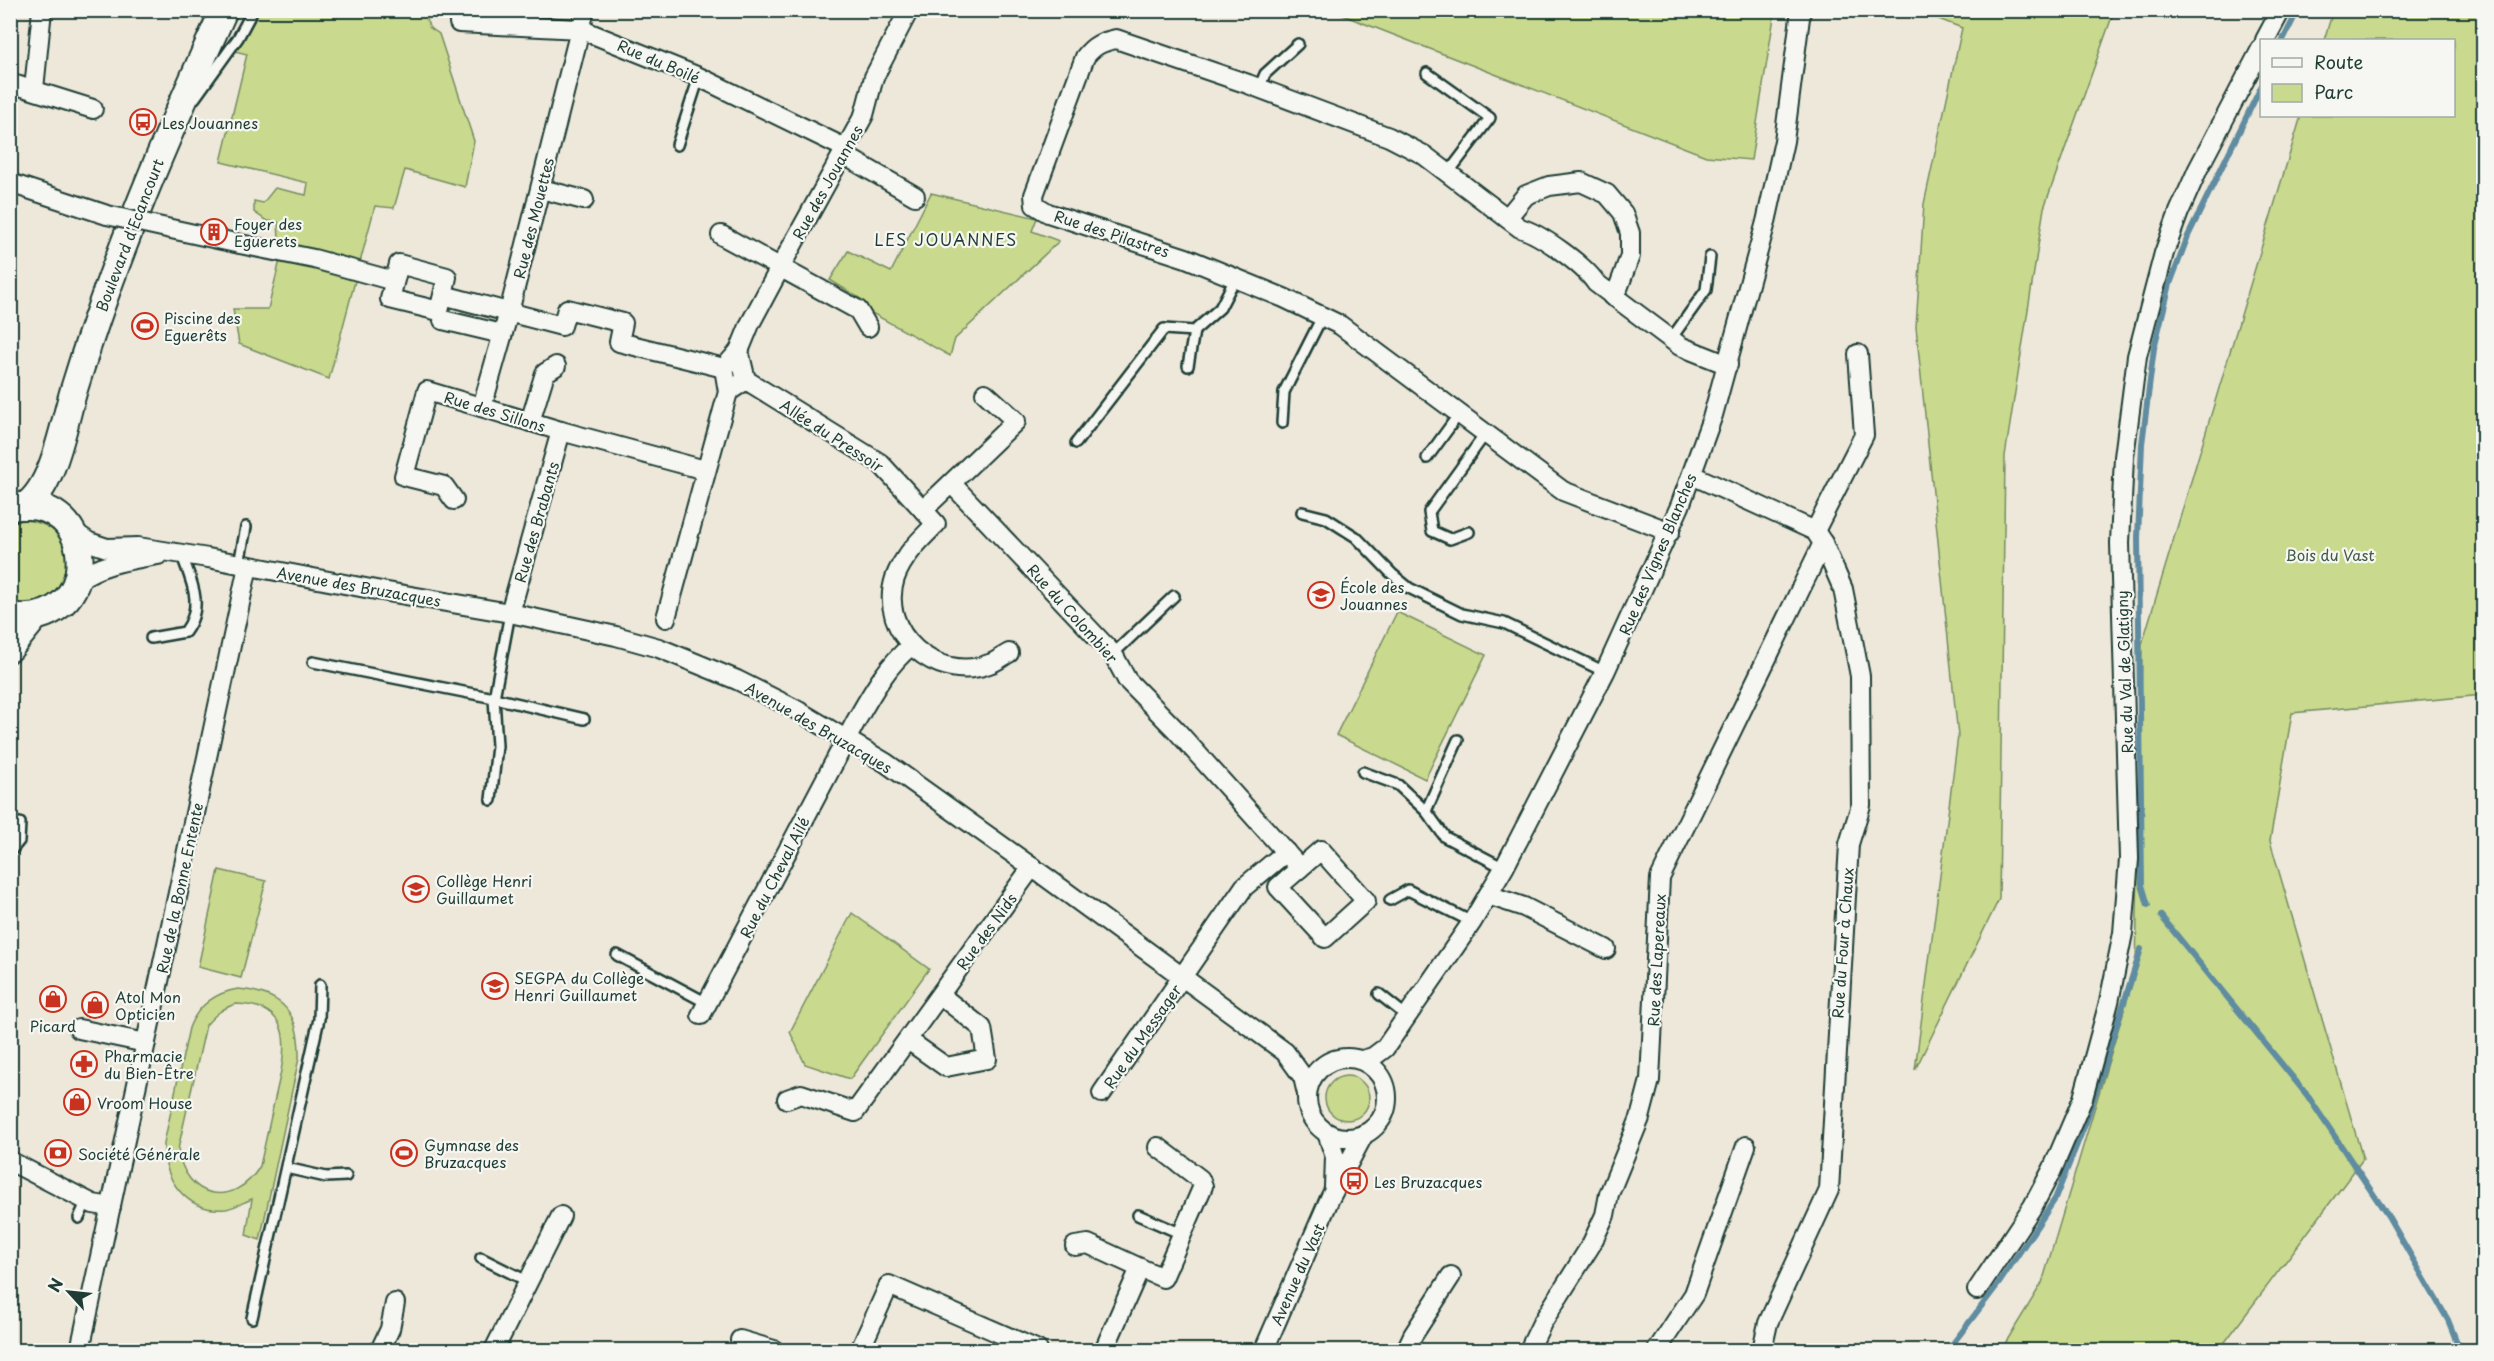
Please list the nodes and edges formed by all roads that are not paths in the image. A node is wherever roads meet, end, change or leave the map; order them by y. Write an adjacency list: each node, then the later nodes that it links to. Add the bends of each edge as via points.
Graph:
1 (42, 10): 17 (street)
2 (224, 10): 19 (main road, Boulevard d'Ecancourt)
3 (254, 10): 19 (lane, via 213,75)
4 (585, 10): 9 (street)
5 (909, 10): 21 (street, Rue des Jouannes, via 874,77 864,115)
6 (1801, 10): 44 (street, Rue des Vignes Blanches, via 1784,141)
7 (2281, 10): 10 (street)
8 (459, 22): 9 (street, Rue du Boilé)
9 (580, 29): 14 (street, Rue du Boilé); 24 (street, Rue des Mouettes)
10 (2266, 39)
11 (1298, 44): 16 (lane, via 1265,74)
12 (2260, 51): 141 (street, Rue du Val de Glatigny, via 2179,212 2137,356 2124,457 2120,543 2129,859 2123,933 2109,1002 2082,1098 2052,1170)
13 (1427, 73): 22 (lane, via 1490,118)
14 (699, 77): 20 (lane); 21 (street, Rue du Boilé)
15 (10, 83): 17 (street)
16 (1259, 88): 22 (street, Rue des Pilastres, via 1389,137); 31 (street, Rue des Pilastres, via 1116,39 1103,42 1085,57 1034,195 1035,205 1048,213 1186,258)
17 (34, 89): 18 (street)
18 (93, 109)
19 (176, 116): 59 (main road, Boulevard d'Ecancourt, via 115,268 76,380)
20 (677, 145)
21 (845, 152): 25 (street, Rue du Boilé); 30 (street, Rue des Jouannes)
22 (1449, 172): 27 (street, Rue des Pilastres)
23 (10, 183): 32 (street, bridge, via 107,215 314,259)
24 (541, 189): 26 (street); 35 (street, Rue des Mouettes)
25 (915, 196)
26 (584, 200)
27 (1507, 218): 34 (street, Rue des Pilastres, via 1534,232 1590,274); 34 (street, via 1526,195 1549,186 1581,182 1607,194 1623,213 1630,233 1630,256)
28 (721, 235): 30 (street)
29 (1710, 257): 41 (lane, via 1706,290)
30 (781, 266): 38 (street, via 858,310); 42 (street, Rue des Jouannes)
31 (1235, 279): 36 (street, Rue des Pilastres); 39 (lane, via 1220,308)
32 (394, 281): 33 (street, via 390,299 439,311); 33 (street, via 399,264 447,277)
33 (443, 295): 35 (street)
34 (1612, 296): 41 (street, Rue des Pilastres)
35 (509, 312): 40 (street, Rue des Mouettes); 46 (street, via 562,326 567,309 623,323 619,342)
36 (1322, 317): 52 (street, Rue des Pilastres, via 1340,326); 54 (lane, via 1284,392)
37 (443, 320): 40 (street)
38 (868, 327)
39 (1194, 331): 47 (lane); 57 (lane, via 1164,329)
40 (502, 334): 51 (street, Rue des Mouettes)
41 (1671, 339): 44 (street, Rue des Pilastres)
42 (739, 351): 46 (street, Rue des Jouannes); 48 (street)
43 (1858, 354): 72 (street, via 1864,435)
44 (1728, 365): 61 (street, Rue des Vignes Blanches)
45 (556, 366): 53 (street, via 545,373)
46 (716, 366): 49 (street)
47 (1188, 366)
48 (746, 380): 49 (street); 65 (street, Allée du Pressoir, via 880,463)
49 (728, 392): 60 (street)
50 (985, 393): 62 (street, via 1016,421)
51 (482, 406): 53 (street, Rue des Sillons); 63 (street, Rue des Sillons, via 427,391 404,476 444,486)
52 (1459, 414): 56 (street, Rue des Pilastres); 58 (lane)
53 (530, 422): 55 (street, Rue des Sillons)
54 (1282, 423)
55 (561, 431): 60 (street, Rue des Sillons); 77 (street, Rue des Brabants)
56 (1486, 433): 70 (lane, via 1429,512 1432,531 1450,539); 71 (street, Rue des Pilastres, via 1563,491)
57 (1076, 443)
58 (1427, 458)
59 (52, 467): 64 (main road, Boulevard d'Ecancourt, via 37,494); 66 (main road, Boulevard d'Ecancourt)
60 (705, 470): 79 (street)
61 (1692, 475): 71 (street, Rue des Vignes Blanches); 72 (street)
62 (952, 483): 65 (street); 84 (street, Rue du Colombier)
63 (454, 500)
64 (18, 507): 66 (main road)
65 (923, 510): 81 (street, Allée du Pressoir, via 936,524 912,548 895,579 891,597 900,631)
66 (51, 512): 69 (main road)
67 (1302, 512): 86 (lane, via 1326,518 1356,537 1409,588 1462,614 1504,623)
68 (246, 527): 74 (lane)
69 (73, 531): 73 (street, Avenue des Bruzacques, via 107,548); 75 (main road, via 81,560)
70 (1469, 532)
71 (1670, 532): 86 (street, Rue des Vignes Blanches)
72 (1819, 537): 154 (street, Rue des Lapereaux, via 1660,878 1650,1080 1641,1118 1591,1245); 156 (street, Rue du Four à Chaux, via 1843,589 1860,676 1861,806 1849,844 1829,1190 1768,1323)
73 (176, 552): 74 (street, Avenue des Bruzacques); 75 (street, Avenue des Bruzacques, via 107,565); 80 (lane, via 196,596 192,623 185,632)
74 (244, 565): 77 (street, Avenue des Bruzacques); 113 (street, Rue de la Bonne Entente)
75 (78, 579): 78 (main road, via 57,608)
76 (1174, 596): 84 (lane)
77 (510, 613): 87 (lane); 89 (street, Avenue des Bruzacques, via 659,648 737,680)
78 (23, 616): 82 (main road)
79 (666, 618)
80 (151, 638)
81 (911, 646): 83 (street, via 935,663 960,667 990,664); 89 (street, Rue du Cheval Ailé, via 877,685)
82 (10, 648)
83 (1009, 653)
84 (1113, 654): 96 (street, Rue du Colombier, via 1127,680)
85 (313, 662): 87 (lane)
86 (1605, 672): 99 (street, Rue des Vignes Blanches)
87 (494, 698): 88 (lane); 92 (lane, via 497,746)
88 (584, 719)
89 (846, 738): 97 (street, Avenue des Bruzacques); 109 (street, Rue du Cheval Ailé)
90 (1458, 740): 93 (lane)
91 (1363, 771): 93 (lane, via 1398,785)
92 (491, 800)
93 (1426, 811): 99 (lane, via 1445,837)
94 (21, 823): 95 (lane, via 19,841)
95 (10, 852)
96 (1287, 852): 98 (street, Rue du Colombier); 105 (street, via 1244,887)
97 (1032, 867): 105 (street, Avenue des Bruzacques); 108 (street, Rue des Nids)
98 (1300, 868): 98 (street, via 1321,850 1366,901 1324,938 1278,887)
99 (1504, 868): 100 (street, Rue des Vignes Blanches)
100 (1488, 895): 102 (street, Rue des Vignes Blanches); 103 (street, via 1524,907)
101 (1390, 900): 102 (lane, via 1408,890)
102 (1472, 922): 110 (street, Rue des Vignes Blanches)
103 (1606, 949)
104 (617, 955): 109 (lane)
105 (1182, 979): 115 (street, Avenue des Bruzacques); 119 (street, Rue du Messager)
106 (320, 985): 127 (lane, via 319,1019)
107 (1378, 994): 110 (lane)
108 (940, 995): 112 (street, Rue des Nids); 112 (street, via 982,1028 987,1059 946,1067)
109 (704, 1009)
110 (1408, 1017): 114 (street, Rue des Vignes Blanches)
111 (79, 1029): 113 (street)
112 (908, 1040): 121 (street, Rue des Nids, via 855,1112 801,1094)
113 (146, 1043): 131 (street, Rue de la Bonne Entente)
114 (1385, 1048): 116 (street, Rue des Vignes Blanches); 118 (street, Rue des Vignes Blanches)
115 (1285, 1053): 117 (street, Avenue des Bruzacques); 120 (street, Avenue des Bruzacques, via 1303,1077)
116 (1362, 1060): 117 (street, via 1343,1058); 118 (street)
117 (1329, 1062): 120 (street, via 1313,1077)
118 (1377, 1071): 123 (street, via 1386,1087 1387,1106 1379,1122)
119 (1102, 1093)
120 (1307, 1094): 122 (street, via 1310,1113)
121 (787, 1099)
122 (1327, 1132): 123 (street, via 1346,1138); 129 (street, Avenue du Vast, via 1336,1165)
123 (1364, 1134): 129 (street, Avenue du Vast)
124 (1746, 1146): 155 (street, via 1694,1294)
125 (1158, 1147): 135 (street, via 1200,1179 1203,1186)
126 (10, 1161): 130 (street)
127 (286, 1168): 128 (lane, via 326,1177); 143 (lane)
128 (346, 1176)
129 (1330, 1198): 152 (street, Avenue du Vast)
130 (87, 1200): 131 (street); 134 (lane)
131 (111, 1207): 145 (street, Rue de la Bonne Entente)
132 (1138, 1215): 135 (lane)
133 (561, 1216): 140 (street)
134 (79, 1218)
135 (1182, 1234): 138 (street, via 1163,1278)
136 (1075, 1246): 138 (street, via 1088,1244)
137 (481, 1258): 140 (lane)
138 (1140, 1268): 151 (street)
139 (1451, 1276): 153 (street)
140 (527, 1281): 147 (street)
141 (1977, 1290)
142 (395, 1303): 146 (street, via 390,1329)
143 (252, 1317)
144 (740, 1340): 148 (street)
145 (80, 1350)
146 (380, 1350)
147 (494, 1350)
148 (774, 1350)
149 (860, 1350): 150 (street, via 889,1285)
150 (1038, 1350)
151 (1104, 1350)
152 (1264, 1350)
153 (1406, 1350)
154 (1529, 1350)
155 (1657, 1350)
156 (1762, 1350)

